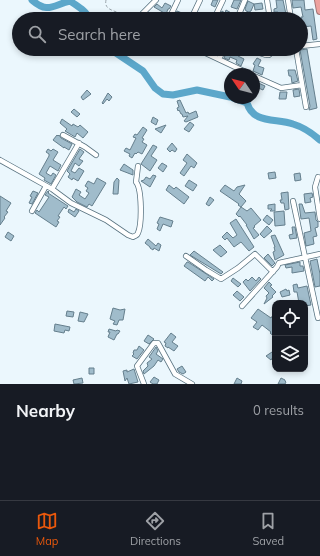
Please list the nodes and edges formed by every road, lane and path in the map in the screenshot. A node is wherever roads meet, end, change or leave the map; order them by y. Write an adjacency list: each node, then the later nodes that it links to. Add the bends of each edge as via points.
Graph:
1 (106, 0): 11 (path, via 106,8)
2 (156, 0): 12 (street)
3 (178, 0): 13 (street)
4 (200, 0): 14 (street)
5 (223, 0): 15 (street)
6 (246, 0): 16 (street)
7 (267, 0): 17 (street)
8 (288, 0): 18 (street)
9 (318, 0): 10 (highway)
10 (320, 11)
11 (116, 12)
12 (144, 12)
13 (172, 12)
14 (194, 12)
15 (217, 12)
16 (240, 12)
17 (269, 12)
18 (290, 12)
19 (320, 44): 20 (street)
20 (308, 45)
21 (212, 56): 24 (street)
22 (221, 56): 24 (street)
23 (297, 56): 27 (street)
24 (219, 60): 25 (street)
25 (237, 68)
26 (260, 79): 27 (street, via 281,88)
27 (302, 85): 28 (street)
28 (306, 107)
29 (63, 135): 30 (street)
30 (79, 143): 31 (street); 36 (street)
31 (96, 155)
32 (0, 160): 35 (street)
33 (138, 166): 36 (street, via 136,182 139,185 140,209 138,232 135,237 71,203)
34 (318, 177): 39 (street, via 315,187)
35 (46, 186): 36 (street); 38 (street)
36 (52, 189)
37 (293, 201): 42 (street)
38 (32, 211)
39 (320, 219)
40 (320, 254): 42 (street)
41 (186, 256): 43 (street, via 221,279 255,254)
42 (304, 257): 43 (street, via 279,263); 45 (street)
43 (272, 272): 44 (street)
44 (242, 306)
45 (318, 318)
46 (144, 384): 47 (street, via 138,366 154,343 158,343 176,374)
47 (192, 384)

